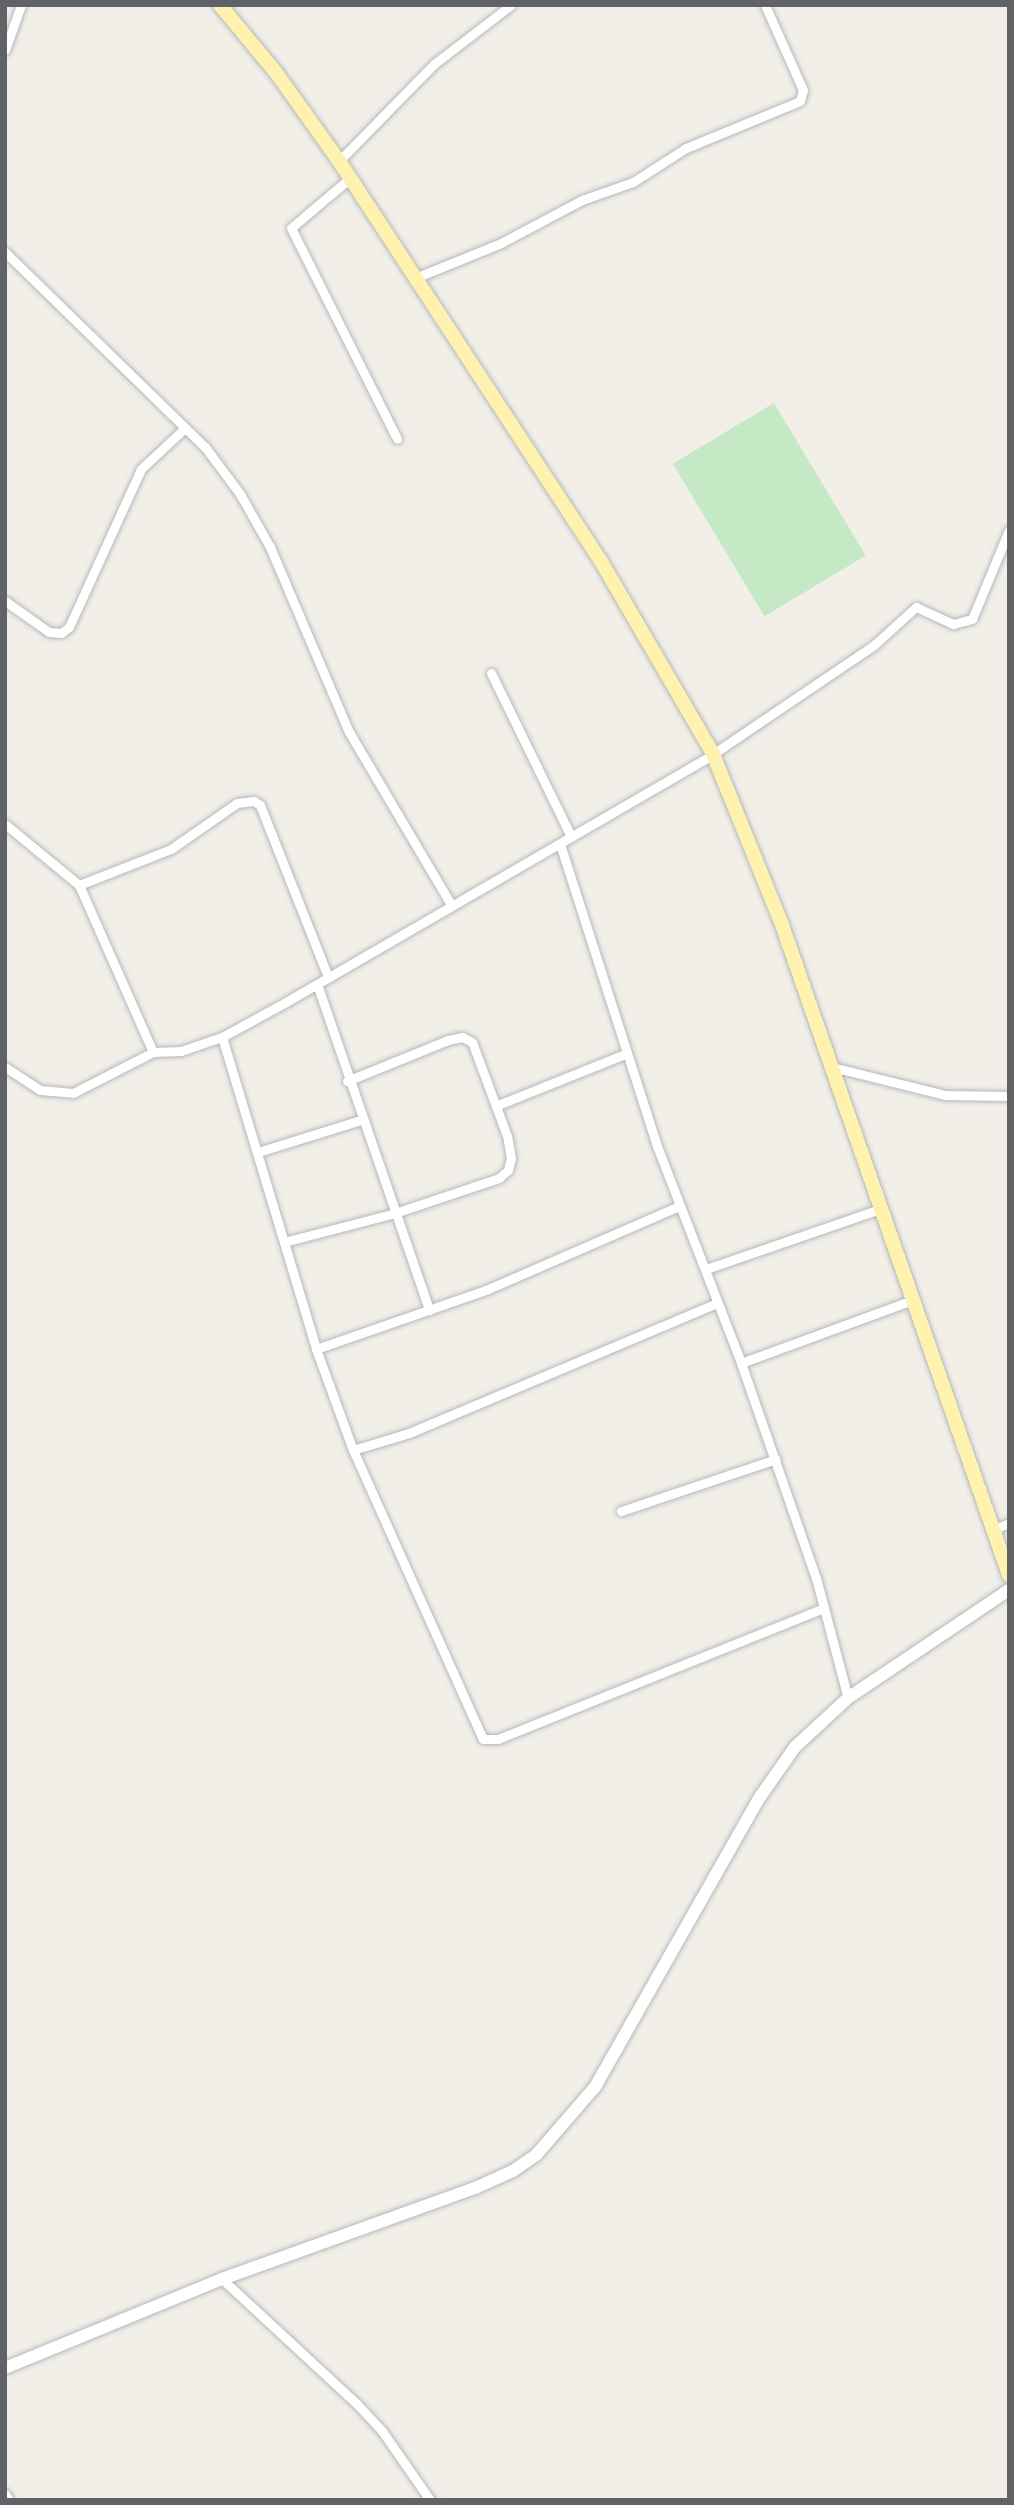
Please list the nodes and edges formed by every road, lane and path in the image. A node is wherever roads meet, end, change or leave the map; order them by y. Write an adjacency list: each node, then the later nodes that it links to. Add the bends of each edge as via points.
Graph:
1 (21, 5): 5 (street)
2 (220, 5): 6 (main road)
3 (511, 5): 6 (street, via 434,64)
4 (765, 5): 9 (street, via 803,90 800,101 686,148 632,182 582,200 502,243)
5 (5, 50)
6 (339, 161): 7 (main road)
7 (350, 178): 9 (main road); 11 (street, via 291,228)
8 (5, 252): 10 (street)
9 (415, 278): 15 (main road, via 637,618)
10 (186, 428): 13 (street, via 141,469 69,627 61,633 49,632); 20 (street, via 240,494 270,547 349,732)
11 (397, 439)
12 (1009, 530): 15 (street, via 972,619 953,624 916,607 864,652)
13 (5, 601)
14 (491, 673): 17 (street)
15 (713, 754): 17 (street); 27 (main road, via 765,878)
16 (5, 824): 19 (street)
17 (571, 836): 18 (street)
18 (560, 844): 20 (street); 25 (street)
19 (79, 885): 21 (street, via 171,849 237,803 254,801 260,805); 24 (street)
20 (452, 906): 21 (street)
21 (328, 977): 22 (street)
22 (317, 984): 23 (street); 28 (street)
23 (222, 1037): 24 (street, via 181,1051); 32 (street)
24 (153, 1052): 26 (street, via 73,1093 40,1090)
25 (625, 1054): 30 (street); 33 (street)
26 (5, 1067)
27 (832, 1067): 29 (street, via 945,1094); 34 (main road)
28 (347, 1081): 30 (street, via 462,1037 472,1042); 31 (street)
29 (1009, 1096)
30 (498, 1105): 35 (street, via 512,1158 509,1170 499,1178)
31 (361, 1119): 32 (street); 35 (street)
32 (258, 1152): 36 (street)
33 (679, 1206): 37 (street); 40 (street, via 535,1270)
34 (880, 1209): 37 (street); 38 (main road)
35 (395, 1213): 36 (street); 40 (street)
36 (285, 1242): 41 (street)
37 (706, 1269): 39 (street)
38 (912, 1300): 42 (street); 47 (main road)
39 (717, 1303): 42 (street); 43 (street, via 409,1433)
40 (429, 1310): 41 (street)
41 (316, 1349): 43 (street)
42 (741, 1363): 44 (street)
43 (353, 1450): 50 (street, via 483,1739 498,1739)
44 (776, 1459): 45 (street); 50 (street)
45 (621, 1511)
46 (1009, 1523): 47 (street)
47 (992, 1531): 48 (main road)
48 (1009, 1575)
49 (1009, 1590): 51 (street)
50 (824, 1608): 51 (street)
51 (848, 1698): 52 (street, via 777,1770 595,2087 537,2154 475,2188)
52 (222, 2278): 53 (street); 56 (street, via 365,2412)
53 (5, 2368)
54 (5, 2494): 55 (street)
55 (9, 2500)
56 (430, 2500)

